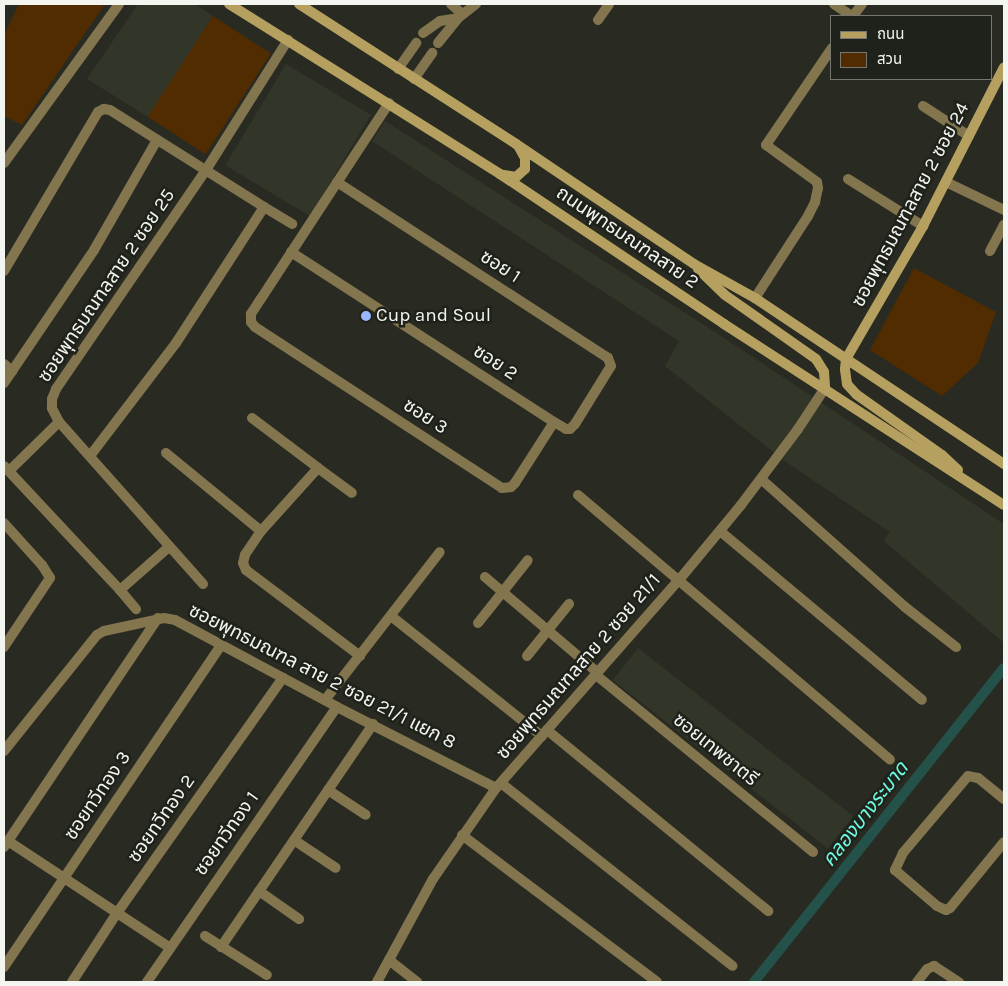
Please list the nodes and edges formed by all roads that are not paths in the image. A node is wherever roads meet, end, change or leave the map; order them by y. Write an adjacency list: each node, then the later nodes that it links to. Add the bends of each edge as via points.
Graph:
1 (118, 4): 28 (street)
2 (229, 4): 14 (main road, ถนนพุทธมณฑลสาย 2)
3 (298, 4): 20 (main road, ถนนพุทธมณฑลสาย 2)
4 (452, 4): 11 (street)
5 (476, 4): 11 (street)
6 (609, 4): 12 (street)
7 (834, 4): 9 (street)
8 (862, 4): 10 (street)
9 (851, 15)
10 (854, 15)
11 (460, 16): 13 (street, via 440,21); 16 (street)
12 (598, 20)
13 (423, 33)
14 (288, 40): 23 (main road, ถนนพุทธมณฑลสาย 2); 29 (street, ซอยพุทธมณฑลสาย 2 ซอย 25)
15 (416, 43): 20 (street)
16 (438, 43)
17 (830, 51): 43 (street, via 766,145 817,182 818,188 816,202)
18 (432, 53): 21 (street)
19 (1004, 67): 22 (main road, ซอยพุทธมณฑลสาย 2 ซอย 24)
20 (398, 69): 21 (main road, ถนนพุทธมณฑลสาย 2)
21 (414, 79): 27 (main road, ถนนพุทธมณฑลสาย 2)
22 (994, 79): 25 (main road, ซอยพุทธมณฑลสาย 2 ซอย 24)
23 (389, 103): 30 (main road, ถนนพุทธมณฑลสาย 2); 32 (street)
24 (923, 106): 25 (street)
25 (969, 136): 33 (main road, ซอยพุทธมณฑลสาย 2 ซอย 24)
26 (156, 140): 29 (street); 42 (street, via 110,110 98,112); 45 (street, via 94,250)
27 (516, 144): 30 (main road, via 525,158 524,169 516,177); 41 (main road, ถนนพุทธมณฑลสาย 2)
28 (4, 163)
29 (206, 170): 34 (street); 49 (street, ซอยพุทธมณฑลสาย 2 ซอย 25, via 56,389 52,408)
30 (500, 174): 47 (main road, ถนนพุทธมณฑลสาย 2)
31 (848, 179): 38 (street)
32 (337, 182): 40 (street); 50 (street, ซอย 1, via 608,358 611,366 572,427 566,429)
33 (946, 182): 35 (street); 38 (main road, ซอยพุทธมณฑลสาย 2 ซอย 24)
34 (264, 207): 36 (street); 52 (street, via 186,328)
35 (1004, 210)
36 (292, 224)
37 (1004, 225): 39 (street)
38 (923, 226): 44 (main road, ซอยพุทธมณฑลสาย 2 ซอย 24)
39 (990, 251)
40 (291, 252): 50 (street, ซอย 2); 50 (street, ซอย 3, via 251,314 250,322 502,488 515,483)
41 (694, 264): 43 (main road, ถนนพุทธมณฑลสาย 2); 47 (main road, via 725,295 816,359 824,372)
42 (4, 270)
43 (756, 298): 44 (main road, ถนนพุทธมณฑลสาย 2)
44 (846, 359): 53 (main road, ถนนพุทธมณฑลสาย 2); 57 (main road, via 846,378 851,389 954,464)
45 (8, 368): 46 (street)
46 (4, 383)
47 (825, 388): 56 (street, ซอยพุทธมณฑลสาย 2 ซอย 21/1); 57 (main road, ถนนพุทธมณฑลสาย 2)
48 (252, 418): 55 (street)
49 (60, 422): 52 (street, ซอยพุทธมณฑลสาย 2 ซอย 25); 54 (street)
50 (554, 422)
51 (166, 453): 62 (street)
52 (90, 456): 64 (street, ซอยพุทธมณฑลสาย 2 ซอย 25)
53 (1004, 464)
54 (6, 468): 70 (street)
55 (318, 468): 58 (street); 62 (street)
56 (761, 479): 63 (street, ซอยพุทธมณฑลสาย 2 ซอย 21/1); 80 (street, via 898,601)
57 (967, 480): 60 (main road, ถนนพุทธมณฑลสาย 2)
58 (352, 494)
59 (578, 495): 68 (street)
60 (1004, 505)
61 (4, 523): 79 (street, via 50,578)
62 (261, 531): 81 (street, via 245,555 243,563 246,570)
63 (720, 531): 68 (street, ซอยพุทธมณฑลสาย 2 ซอย 21/1); 86 (street)
64 (169, 547): 69 (street, ซอยพุทธมณฑลสาย 2 ซอย 25); 70 (street)
65 (440, 552): 74 (street)
66 (528, 560): 71 (street)
67 (485, 577): 71 (street, ซอยเทพชาตรี)
68 (679, 580): 83 (street, ซอยพุทธมณฑลสาย 2 ซอย 21/1); 91 (street)
69 (203, 584)
70 (120, 590): 73 (street)
71 (503, 593): 76 (street); 77 (street, ซอยเทพชาตรี)
72 (569, 604): 77 (street)
73 (136, 609)
74 (390, 616): 81 (street); 89 (street)
75 (158, 618): 78 (street, ซอยพุทธมณฑล สาย 2 ซอย 21/1 แยก 8, via 175,620); 90 (street, ซอยพุทธมณฑล สาย 2 ซอย 21/1 แยก 8, via 97,635); 99 (street)
76 (478, 623)
77 (547, 631): 82 (street); 83 (street, ซอยเทพชาตรี)
78 (222, 645): 84 (street, ซอยพุทธมณฑล สาย 2 ซอย 21/1 แยก 8); 102 (street, ซอยทวีทอง 3)
79 (4, 647)
80 (956, 647)
81 (360, 656): 85 (street)
82 (527, 656)
83 (597, 674): 89 (street, ซอยพุทธมณฑลสาย 2 ซอย 21/1); 100 (street, ซอยเทพชาตรี)
84 (284, 678): 85 (street, ซอยพุทธมณฑล สาย 2 ซอย 21/1 แยก 8); 105 (street, ซอยทวีทอง 2)
85 (325, 700): 87 (street, ซอยพุทธมณฑล สาย 2 ซอย 21/1 แยก 8)
86 (922, 700)
87 (337, 707): 88 (street, ซอยพุทธมณฑล สาย 2 ซอย 21/1 แยก 8); 108 (street, ซอยทวีทอง 1)
88 (373, 724): 92 (street, ซอยพุทธมณฑล สาย 2 ซอย 21/1 แยก 8); 93 (street)
89 (544, 733): 92 (street, ซอยพุทธมณฑลสาย 2 ซอย 21/1); 104 (street)
90 (4, 751)
91 (890, 760)
92 (498, 785): 96 (street, ซอยพุทธมณฑลสาย 2 ซอย 21/1); 111 (street, ซอยพุทธมณฑล สาย 2 ซอย 21/1 แยก 8)
93 (328, 790): 95 (street); 97 (street)
94 (1004, 799): 98 (street, via 978,778 968,776 903,853 896,870 946,910)
95 (366, 815)
96 (462, 835): 110 (street, ซอยพุทธมณฑลสาย 2 ซอย 21/1, via 433,879); 118 (street)
97 (294, 840): 101 (street); 103 (street)
98 (1004, 842)
99 (6, 844): 102 (street)
100 (813, 852)
101 (336, 868)
102 (64, 878): 105 (street); 112 (street, ซอยทวีทอง 3)
103 (259, 891): 106 (street); 109 (street)
104 (768, 910)
105 (117, 913): 108 (street); 114 (street, ซอยทวีทอง 2)
106 (299, 919)
107 (205, 936): 109 (street)
108 (169, 947): 115 (street, ซอยทวีทอง 1)
109 (221, 947): 113 (street)
110 (389, 960): 116 (street, ซอยพุทธมณฑลสาย 2 ซอย 21/1); 117 (street)
111 (733, 966)
112 (4, 968)
113 (267, 975)
114 (72, 982)
115 (147, 982)
116 (377, 982)
117 (417, 982)
118 (657, 982)
119 (917, 982): 120 (street, via 927,969 934,966)
120 (959, 982)

